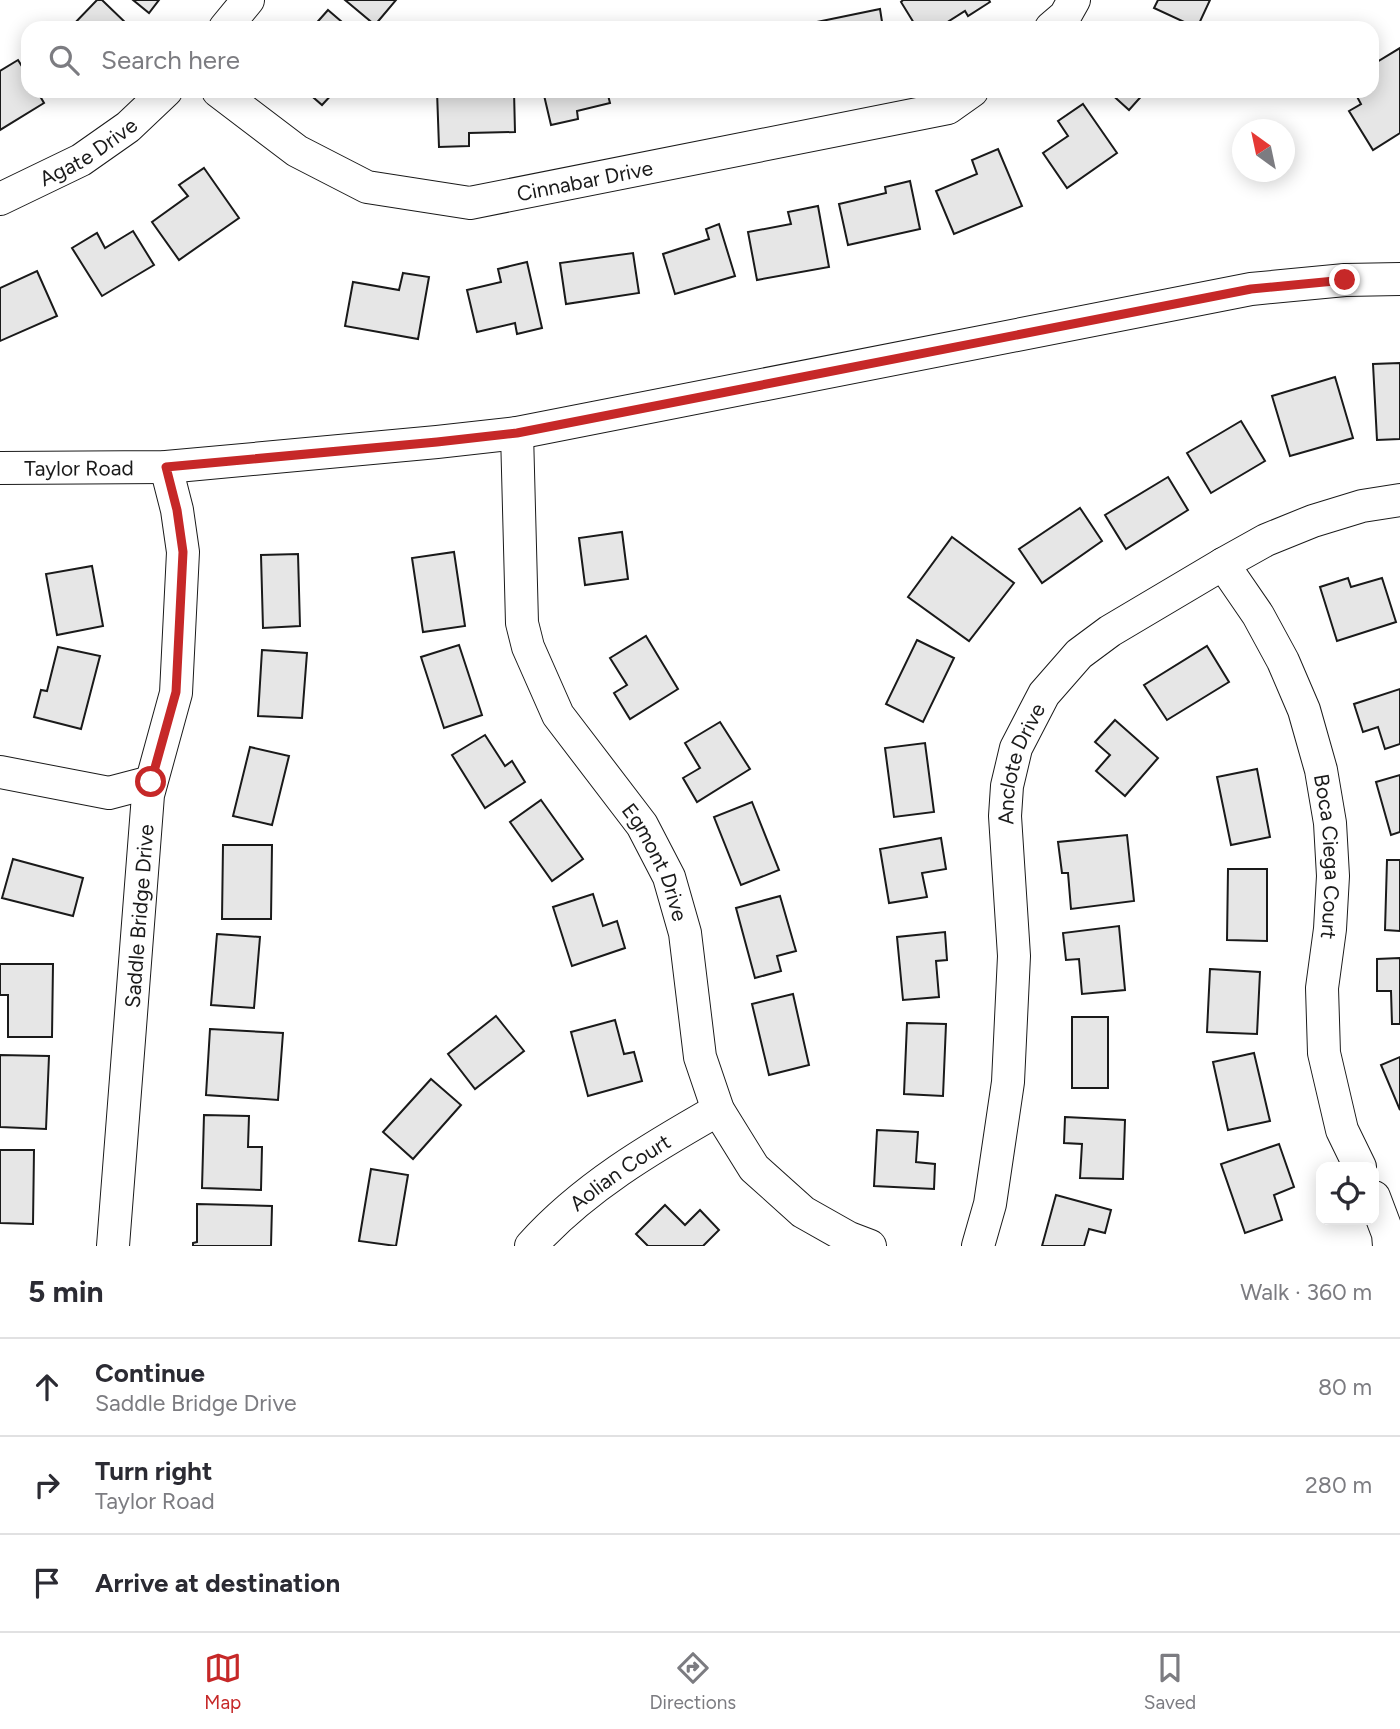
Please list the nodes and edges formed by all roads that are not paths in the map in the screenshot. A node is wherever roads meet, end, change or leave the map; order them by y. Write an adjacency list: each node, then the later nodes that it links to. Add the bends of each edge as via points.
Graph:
1 (248, 0): 3 (street)
2 (1074, 0): 4 (street)
3 (231, 21)
4 (1059, 21)
5 (159, 98): 8 (street, Agate Drive, via 128,127 81,160)
6 (227, 98): 7 (street, Cinnabar Drive, via 297,151 367,187 470,203 948,108)
7 (962, 98)
8 (0, 199)
9 (1400, 279): 10 (street, Taylor Road, via 1251,289)
10 (517, 433): 11 (street, Taylor Road); 17 (street, Egmont Drive, via 522,623 528,647 558,715 642,825 669,877 685,933 701,1057)
11 (166, 467): 12 (street, Taylor Road); 16 (street, Saddle Bridge Drive, via 183,552 176,692)
12 (0, 468)
13 (1400, 500): 14 (street, Anclote Drive, via 1313,521)
14 (1223, 564): 18 (street, Boca Ciega Court, via 1283,661 1304,710 1321,770 1333,876 1322,988 1324,1053 1342,1130); 23 (street, Anclote Drive, via 1079,654 1044,694 1016,748 1004,816 1014,956 1008,1082 990,1204)
15 (0, 772): 16 (street, via 109,793)
16 (151, 782): 20 (street, Saddle Bridge Drive)
17 (718, 1110): 21 (street, Aolian Court, via 589,1191); 22 (street, Egmont Drive, via 754,1168 803,1212)
18 (1358, 1162)
19 (1379, 1210): 24 (street)
20 (113, 1246)
21 (531, 1246)
22 (870, 1246)
23 (978, 1246)
24 (1389, 1246)

